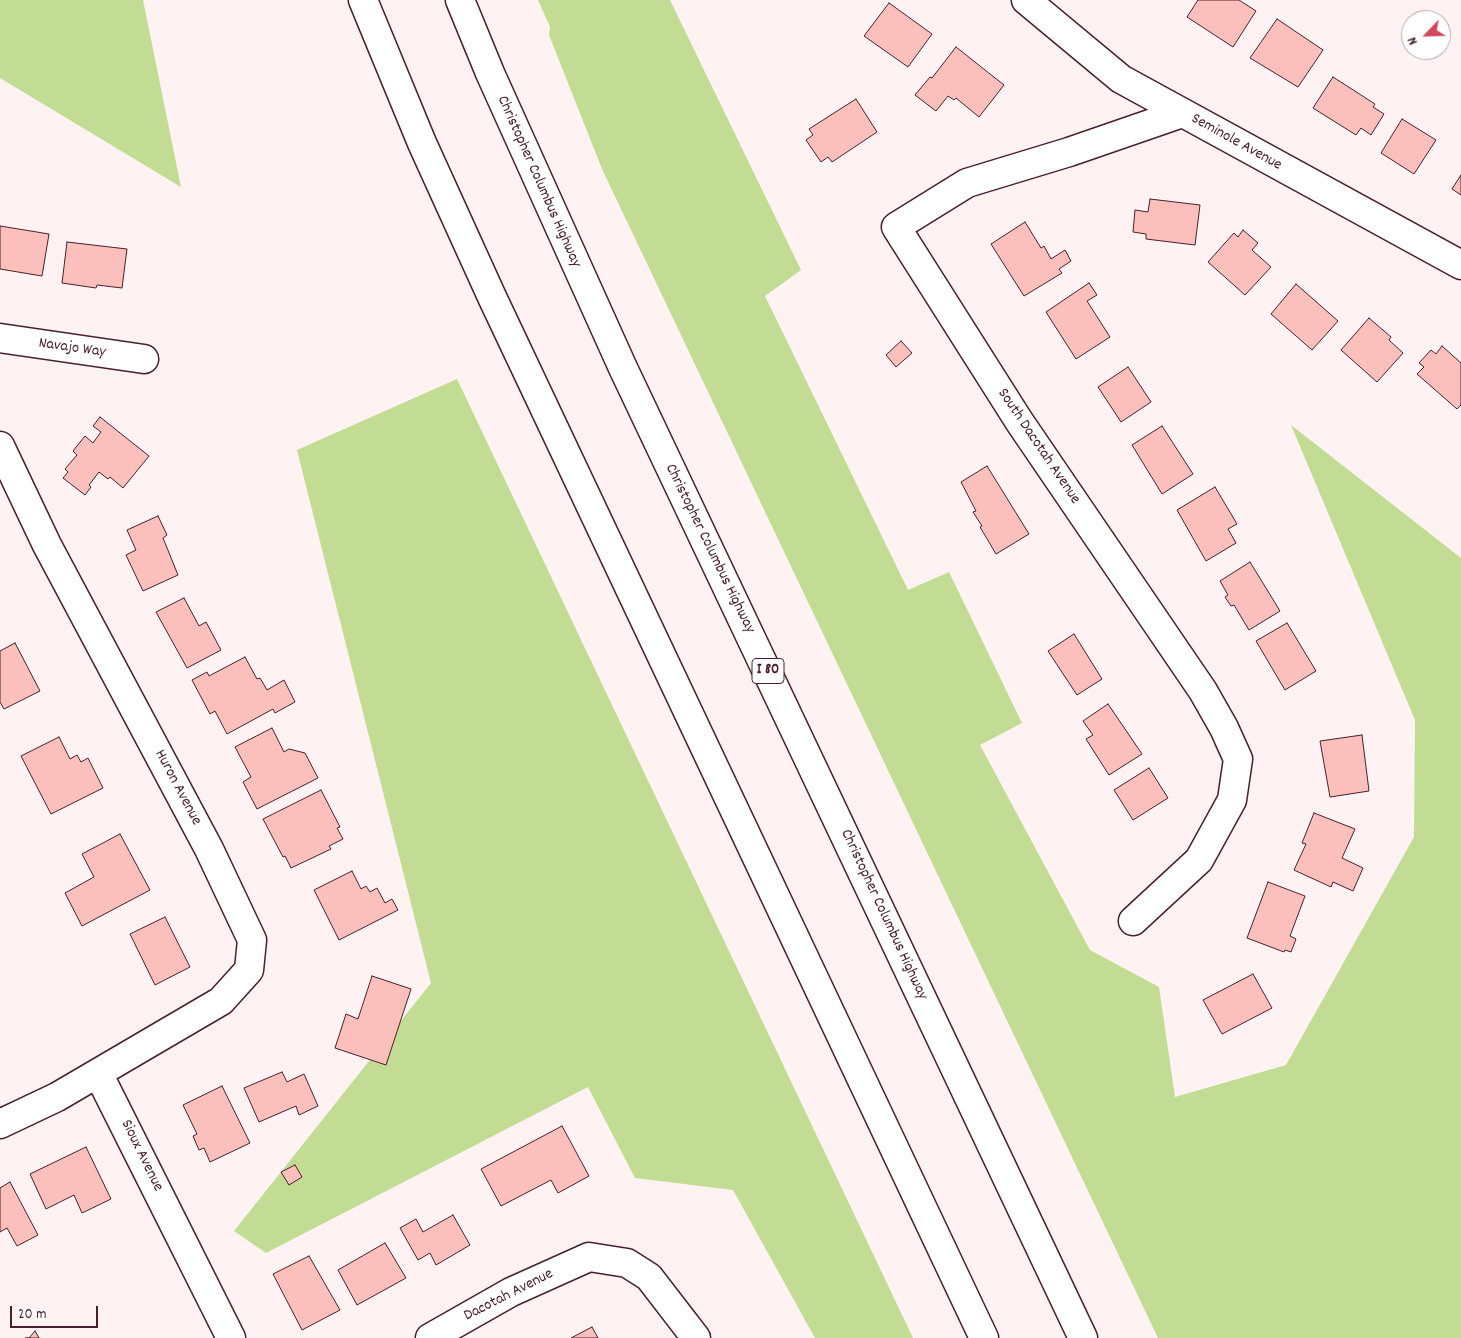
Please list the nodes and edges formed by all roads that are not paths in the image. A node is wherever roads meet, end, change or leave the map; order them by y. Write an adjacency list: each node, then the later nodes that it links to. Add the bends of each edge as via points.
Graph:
1 (363, 0): 15 (main road, via 422,143 492,297)
2 (460, 0): 16 (main road, Christopher Columbus Highway / I 80, via 623,368)
3 (1026, 0): 4 (main road, Seminole Avenue, via 1121,80)
4 (1182, 113): 5 (main road, Seminole Avenue); 9 (main road, South Dacotah Avenue, via 967,183 896,227 1019,421 1202,691 1238,759 1232,800 1199,860)
5 (1461, 265)
6 (0, 338): 7 (main road, Navajo Way)
7 (144, 359)
8 (0, 446): 10 (main road, Huron Avenue, via 47,545 209,849 252,940 250,970 221,1000)
9 (1133, 921)
10 (98, 1073): 11 (main road); 12 (main road, Sioux Avenue)
11 (0, 1124)
12 (232, 1338)
13 (430, 1338): 14 (main road, Dacotah Avenue, via 511,1292 589,1257 627,1263 649,1278)
14 (696, 1338)
15 (984, 1338)
16 (1083, 1338)

